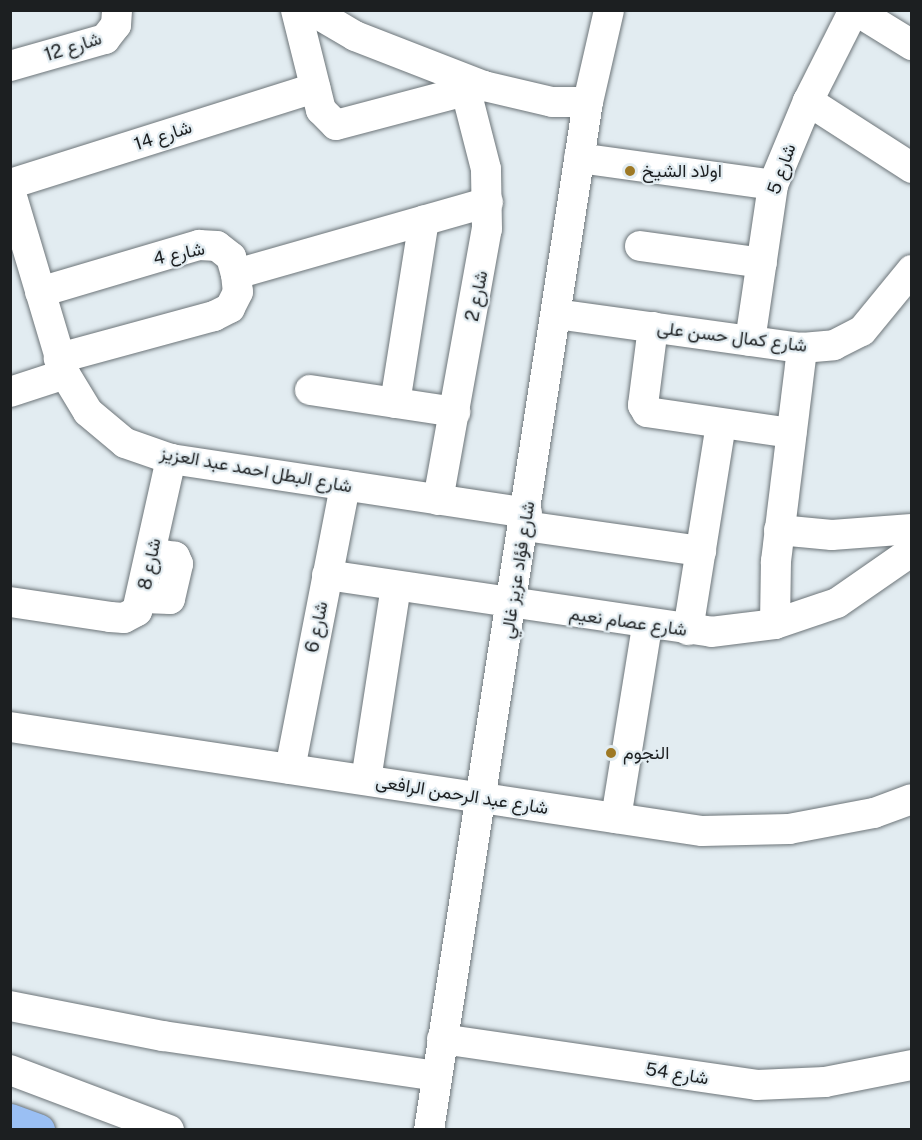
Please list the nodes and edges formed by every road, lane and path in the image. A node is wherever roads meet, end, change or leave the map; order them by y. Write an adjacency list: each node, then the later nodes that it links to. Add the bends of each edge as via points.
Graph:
1 (117, 10): 7 (street, شارع 12, via 116,25 105,39)
2 (296, 10): 8 (street)
3 (311, 10): 9 (street, via 355,36)
4 (609, 10): 11 (street, شارع فؤاد عزيز غالي)
5 (855, 10): 6 (street); 10 (street, شارع 5)
6 (912, 45)
7 (10, 66)
8 (315, 88): 9 (street, via 326,120 336,125); 14 (street, شارع 14)
9 (475, 88): 11 (street, via 541,100); 17 (street, شارع 2)
10 (808, 101): 13 (street); 15 (street, شارع 5)
11 (588, 102): 12 (street, شارع فؤاد عزيز غالي)
12 (579, 158): 15 (street); 24 (street, شارع فؤاد عزيز غالي)
13 (912, 168)
14 (10, 184)
15 (773, 185): 20 (street, شارع 5)
16 (10, 190): 23 (street, شارع البطل احمد عبد العزيز)
17 (488, 202): 18 (street); 32 (street, شارع 2, via 485,257)
18 (424, 220): 22 (street); 31 (street)
19 (640, 246): 20 (street)
20 (762, 263): 26 (street, شارع 5)
21 (912, 270): 27 (street, شارع كمال حسن على, via 862,332 834,345)
22 (236, 274): 23 (street, شارع 4, via 224,252 200,245); 28 (street, via 238,292 230,308)
23 (40, 292): 28 (street, شارع البطل احمد عبد العزيز)
24 (556, 314): 25 (street, شارع كمال حسن على); 38 (street, شارع فؤاد عزيز غالي)
25 (653, 327): 26 (street, شارع كمال حسن على); 33 (street, via 643,405 647,412)
26 (750, 341): 27 (street, شارع كمال حسن على)
27 (802, 348): 34 (street)
28 (62, 366): 30 (street); 35 (street, شارع البطل احمد عبد العزيز, via 88,412 125,443)
29 (310, 390): 31 (street)
30 (10, 392)
31 (394, 403): 32 (street)
32 (455, 412): 37 (street, شارع 2)
33 (721, 423): 34 (street); 41 (street)
34 (791, 433): 40 (street)
35 (171, 459): 36 (street, شارع البطل احمد عبد العزيز); 45 (street, شارع 8, via 143,598 137,611 124,618)
36 (345, 485): 37 (street, شارع البطل احمد عبد العزيز); 43 (street, شارع 6)
37 (438, 500): 38 (street, شارع البطل احمد عبد العزيز)
38 (526, 520): 41 (street, شارع البطل احمد عبد العزيز); 46 (street, شارع فؤاد عزيز غالي)
39 (912, 529): 40 (street, via 832,535)
40 (779, 530): 47 (street)
41 (701, 551): 49 (street)
42 (912, 551): 47 (street, شارع عصام نعيم, via 837,603)
43 (327, 575): 44 (street, شارع عصام نعيم); 51 (street, شارع 6)
44 (396, 586): 46 (street, شارع عصام نعيم); 52 (street)
45 (10, 602)
46 (514, 605): 48 (street, شارع عصام نعيم); 53 (street, شارع فؤاد عزيز غالي)
47 (775, 624): 49 (street, شارع عصام نعيم)
48 (647, 626): 49 (street, شارع عصام نعيم); 55 (street)
49 (688, 630)
50 (10, 727): 51 (street, شارع عبد الرحمن الرافعى)
51 (290, 769): 52 (street, شارع عبد الرحمن الرافعى)
52 (366, 780): 53 (street, شارع عبد الرحمن الرافعى)
53 (478, 797): 55 (street, شارع عبد الرحمن الرافعى); 57 (street, شارع فؤاد عزيز غالي)
54 (912, 799): 55 (street, شارع عبد الرحمن الرافعى, via 874,813 789,829 702,831)
55 (616, 818)
56 (10, 1006): 60 (street, via 163,1036)
57 (442, 1039): 58 (street, شارع 54, via 757,1085 825,1082); 60 (street, شارع فؤاد عزيز غالي)
58 (912, 1065)
59 (10, 1070): 63 (street)
60 (437, 1076): 64 (street, شارع فؤاد عزيز غالي)
61 (10, 1120): 62 (highway)
62 (38, 1130)
63 (169, 1130)
64 (429, 1130)

